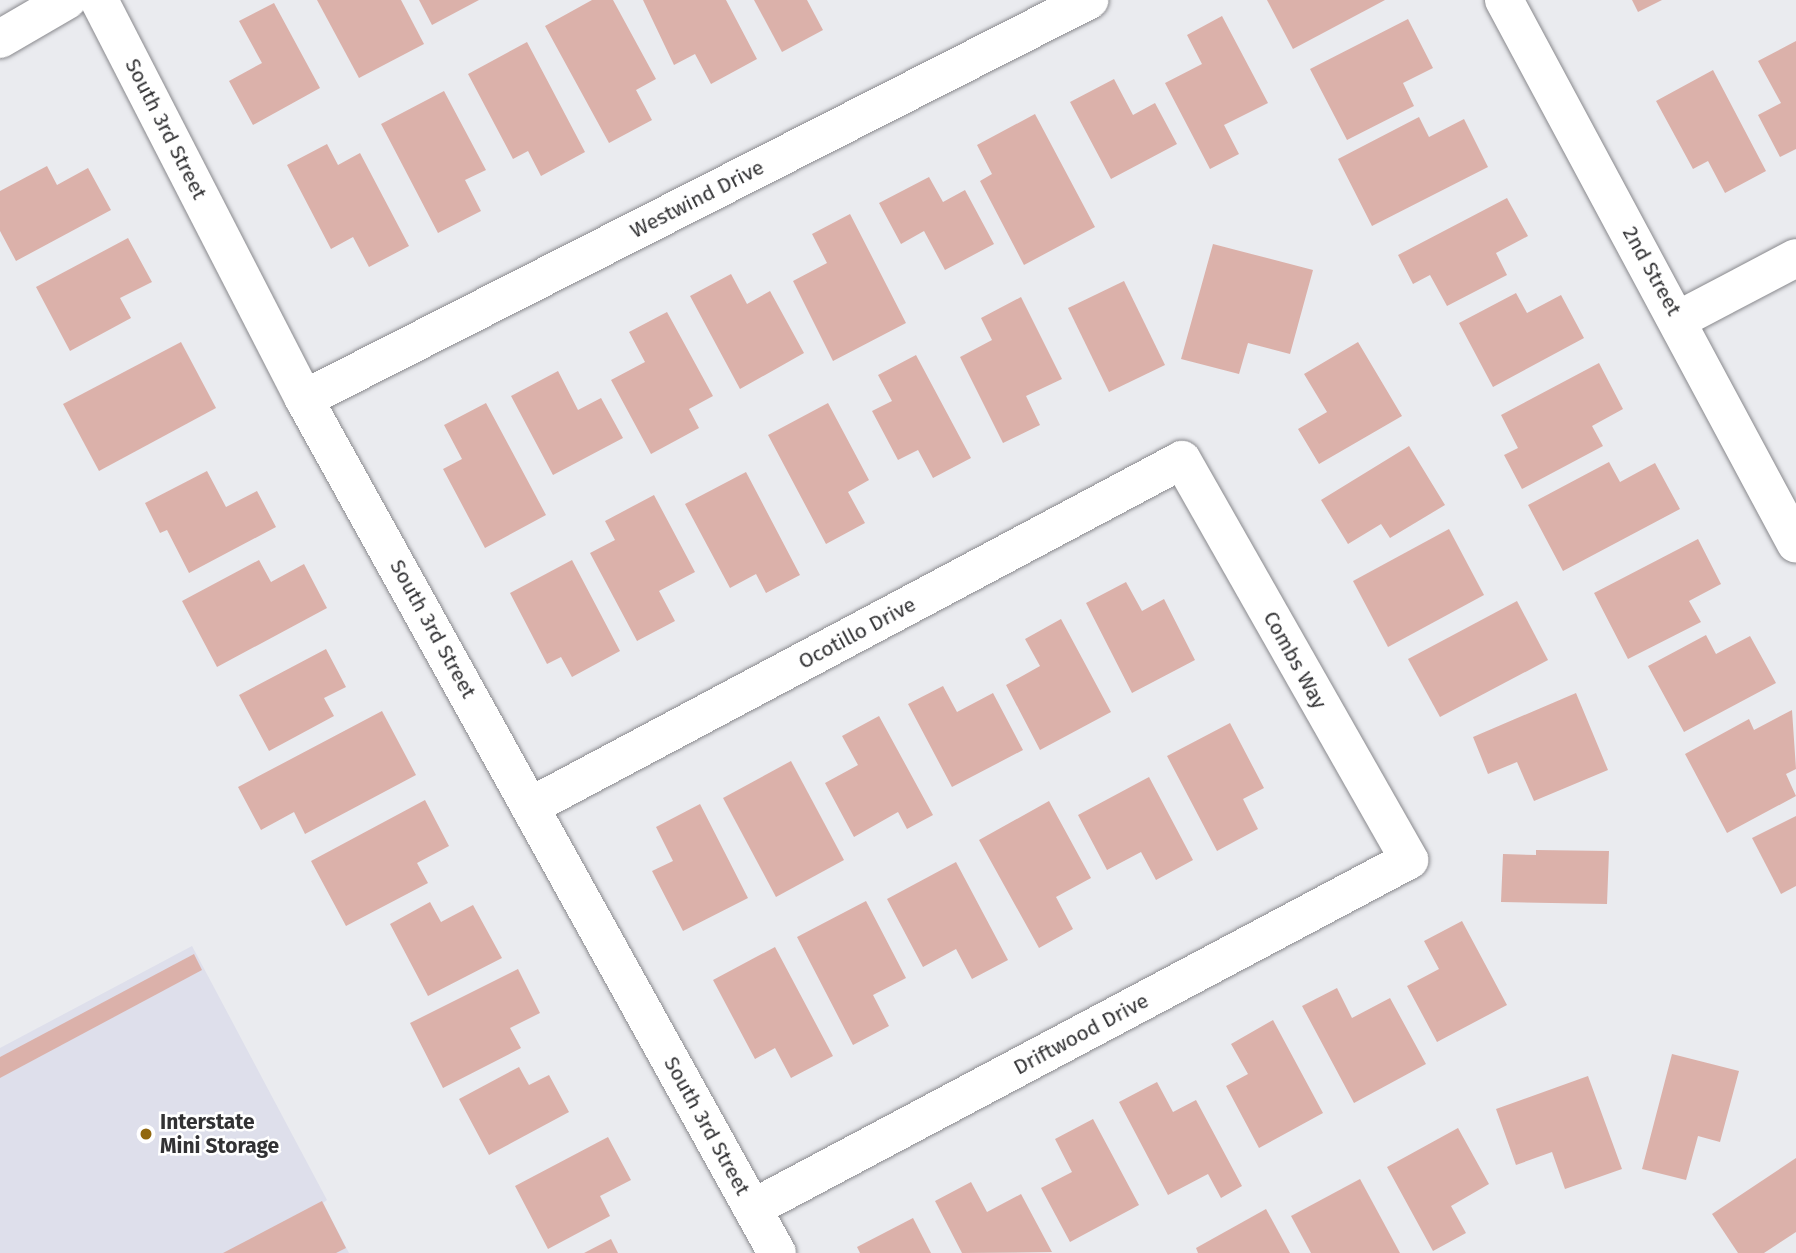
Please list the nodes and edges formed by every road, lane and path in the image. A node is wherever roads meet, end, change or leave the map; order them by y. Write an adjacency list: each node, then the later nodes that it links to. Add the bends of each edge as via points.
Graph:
1 (67, 0): 5 (street)
2 (99, 0): 8 (street, South 3rd Street)
3 (1089, 0): 8 (street, Westwind Drive)
4 (1504, 0): 7 (street, 2nd Street)
5 (0, 38)
6 (1796, 258): 7 (street)
7 (1678, 320): 10 (street, 2nd Street)
8 (304, 399): 11 (street, South 3rd Street)
9 (1182, 460): 11 (street, Ocotillo Drive); 12 (street, Combs Way)
10 (1796, 544)
11 (531, 806): 13 (street, South 3rd Street)
12 (1409, 860): 13 (street, Driftwood Drive)
13 (753, 1208): 14 (street, South 3rd Street)
14 (778, 1253)

